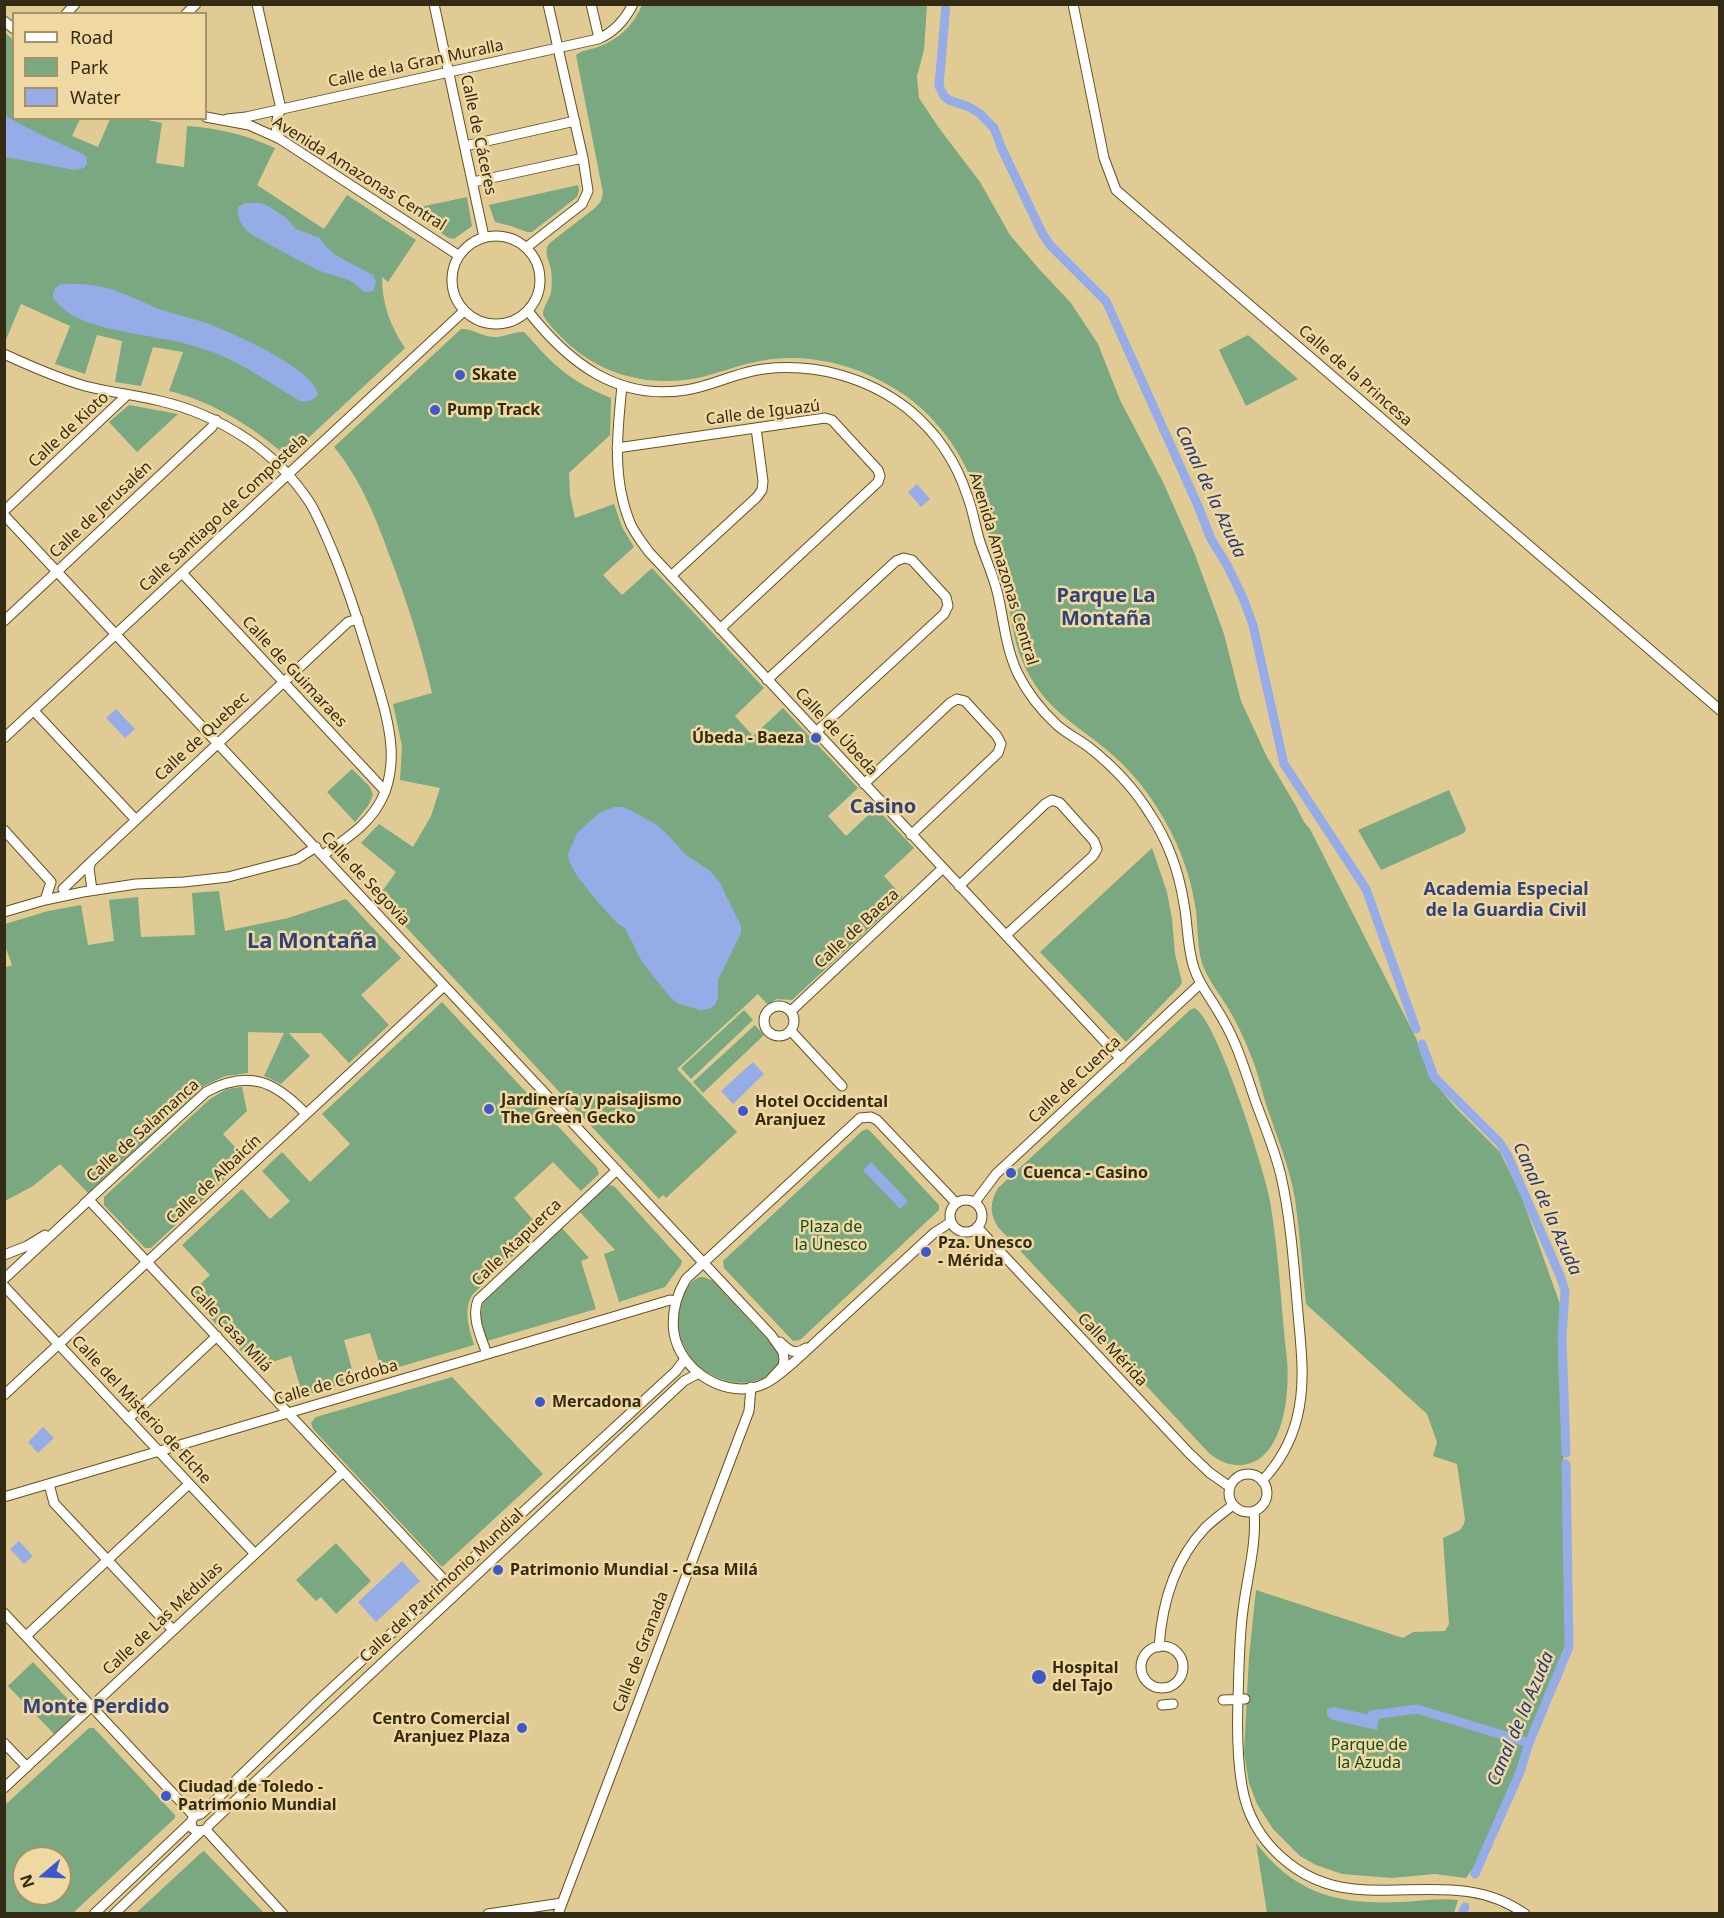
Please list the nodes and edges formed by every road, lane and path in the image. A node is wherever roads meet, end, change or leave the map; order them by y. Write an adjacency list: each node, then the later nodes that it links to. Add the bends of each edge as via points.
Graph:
1 (257, 4): 10 (street)
2 (434, 4): 9 (street, Calle de Cáceres)
3 (548, 4): 8 (street)
4 (591, 4): 7 (street)
5 (633, 4): 8 (street, Calle de la Gran Muralla, via 623,22 606,36)
6 (1073, 4): 40 (street, Calle de la Princesa, via 1104,158 1116,190)
7 (598, 34)
8 (558, 48): 9 (street, Calle de la Gran Muralla); 13 (street)
9 (449, 72): 10 (street, Calle de la Gran Muralla); 15 (street, Calle de Cáceres)
10 (281, 109): 12 (street, Calle de la Gran Muralla); 14 (street, via 276,123)
11 (207, 117): 12 (street, Avenida Amazonas Central)
12 (227, 120): 14 (street, Avenida Amazonas Central)
13 (575, 121): 15 (street); 16 (street)
14 (280, 139): 20 (street, Avenida Amazonas Central)
15 (465, 146): 17 (street, Calle de Cáceres)
16 (583, 158): 17 (street); 19 (street, via 589,186 582,204)
17 (473, 182): 18 (street, Calle de Cáceres)
18 (484, 237): 19 (street, via 500,235); 20 (street)
19 (527, 247): 22 (street, via 541,282)
20 (458, 255): 21 (street, via 452,269 452,284)
21 (464, 311): 22 (street, via 488,324 508,322); 29 (street, Calle Santiago de Compostela)
22 (528, 311): 24 (street, Avenida Amazonas Central, via 575,361)
23 (4, 354): 25 (street, via 72,382)
24 (622, 386): 28 (street, Calle de Úbeda); 60 (street, Avenida Amazonas Central, via 685,390 761,369 815,369 867,384 910,411 933,434 954,463 967,493 1018,673 1035,701 1058,726 1091,749 1131,787 1165,839 1179,877 1192,965)
25 (128, 395): 26 (street, via 189,409); 30 (street, Calle de Kioto)
26 (216, 420): 29 (street, via 250,441); 31 (street, Calle de Jerusalén)
27 (756, 428): 28 (street, Calle de Iguazú); 33 (street, via 762,490); 36 (street, Calle de Iguazú, via 832,420 880,476)
28 (617, 447): 33 (street, Calle de Úbeda, via 622,501 632,527)
29 (289, 474): 32 (street, Calle Santiago de Compostela); 34 (street, via 324,532)
30 (4, 513): 31 (street, Calle de Segovia)
31 (57, 572): 35 (street, Calle de Jerusalén); 37 (street, Calle de Segovia)
32 (182, 573): 37 (street, Calle Santiago de Compostela); 39 (street, Calle de Guimaraes)
33 (671, 576): 36 (street, Calle de Úbeda)
34 (358, 619): 39 (street, Calle de Quebec, via 348,622); 46 (street, via 391,747 391,771)
35 (4, 621)
36 (720, 629): 38 (street, Calle de Úbeda)
37 (116, 634): 41 (street, Calle Santiago de Compostela); 44 (street, Calle de Segovia)
38 (767, 680): 42 (street, Calle de Úbeda); 42 (street, via 896,561 912,560 946,597 948,606 944,614)
39 (283, 682): 44 (street, Calle de Quebec); 46 (street, Calle de Guimaraes)
40 (1719, 710)
41 (34, 711): 43 (street, Calle Santiago de Compostela); 47 (street)
42 (816, 732): 45 (street, Calle de Úbeda)
43 (4, 738)
44 (218, 743): 47 (street, Calle de Quebec); 50 (street, Calle de Segovia)
45 (864, 784): 49 (street, Calle de Úbeda); 49 (street, via 957,699 964,701 997,736 1001,744 998,753)
46 (385, 791): 50 (street, via 375,812 359,831)
47 (136, 820): 51 (street, Calle de Quebec)
48 (4, 830): 53 (street)
49 (911, 835): 52 (street, Calle de Úbeda)
50 (319, 851): 55 (street, via 228,877); 61 (street, Calle de Segovia)
51 (91, 862): 55 (street); 56 (street, Calle de Quebec)
52 (943, 868): 54 (street, Calle de Úbeda); 62 (street, Calle de Baeza)
53 (51, 882): 56 (street); 57 (street)
54 (959, 886): 59 (street, Calle de Úbeda); 59 (street, via 1045,804 1052,800 1060,803 1095,841 1097,849)
55 (92, 890): 56 (street)
56 (66, 892): 57 (street)
57 (45, 900): 58 (street)
58 (4, 912)
59 (1006, 936): 64 (street, Calle de Úbeda)
60 (1200, 984): 64 (street, Calle de Cuenca); 95 (street, Avenida Amazonas Central, via 1236,1046 1280,1173 1285,1199 1303,1369 1302,1395 1291,1438 1281,1458)
61 (444, 986): 66 (street, Calle de Albaicín); 67 (street, Calle de Segovia)
62 (791, 1011): 63 (street, via 795,1020); 63 (street, via 774,1006 764,1019 768,1032 774,1035)
63 (791, 1031): 65 (street)
64 (1120, 1059): 69 (street, Calle de Cuenca, via 996,1174)
65 (842, 1086)
66 (306, 1114): 68 (street, Calle de Salamanca, via 283,1092 268,1084 250,1079 220,1084 206,1092); 74 (street, Calle de Albaicín)
67 (617, 1170): 75 (street, Calle de Segovia); 85 (street, Calle Atapuerca, via 478,1300 476,1320)
68 (89, 1200): 73 (street, Calle de Salamanca, via 53,1231); 74 (street, Calle Casa Milá); 77 (street)
69 (975, 1202): 70 (street); 72 (street, via 981,1212)
70 (956, 1203): 71 (street, via 950,1212); 75 (street, via 877,1120 865,1117 852,1124)
71 (951, 1222): 72 (street, via 963,1231); 83 (street, via 934,1233)
72 (977, 1227): 98 (street, Calle Mérida, via 1181,1445)
73 (4, 1255)
74 (147, 1262): 81 (street, Calle Casa Milá); 84 (street, Calle de Albaicín)
75 (703, 1262): 76 (street); 79 (street)
76 (690, 1276): 79 (street, via 708,1274); 80 (street, via 679,1290)
77 (4, 1279)
78 (4, 1286): 84 (street, Calle del Misterio de Elche)
79 (728, 1289): 82 (street)
80 (676, 1302): 85 (street, Calle de Córdoba, via 670,1300); 86 (street, via 674,1333)
81 (217, 1336): 91 (street, Calle Casa Milá); 92 (street)
82 (773, 1337): 83 (street, via 796,1352); 88 (street, via 784,1360)
83 (818, 1340): 88 (street)
84 (59, 1344): 90 (street, Calle de Albaicín); 92 (street, Calle del Misterio de Elche)
85 (487, 1354): 91 (street, Calle de Córdoba)
86 (685, 1359): 87 (street); 104 (street, Calle del Patrimonio Mundial)
87 (699, 1373): 89 (street, via 722,1386); 118 (street, Calle del Patrimonio Mundial, via 684,1381)
88 (771, 1379): 89 (street)
89 (751, 1387): 119 (street, Calle de Granada, via 749,1411)
90 (4, 1395)
91 (287, 1413): 93 (street, Calle de Córdoba); 94 (street, Calle Casa Milá)
92 (128, 1419): 93 (street, Calle del Misterio de Elche)
93 (159, 1452): 96 (street, Calle de Córdoba); 97 (street, Calle del Misterio de Elche)
94 (343, 1472): 102 (street, Calle de Las Médulas); 104 (street, Calle Casa Milá)
95 (1262, 1480): 98 (street, via 1242,1475); 101 (street, via 1267,1490 1266,1501)
96 (48, 1484): 99 (street, Calle de Córdoba); 103 (street, via 54,1503)
97 (189, 1485): 102 (street, Calle del Misterio de Elche); 103 (street)
98 (1230, 1487): 100 (street)
99 (4, 1497)
100 (1233, 1505): 101 (street, via 1243,1511); 108 (street, via 1205,1528 1182,1559 1163,1609)
101 (1254, 1511): 109 (street, via 1255,1531 1242,1612)
102 (255, 1554): 106 (street, Calle de Las Médulas)
103 (108, 1561): 106 (street); 107 (street)
104 (447, 1583): 117 (street, Calle del Patrimonio Mundial)
105 (4, 1613): 107 (street)
106 (173, 1630): 113 (street, Calle de Las Médulas)
107 (26, 1636): 113 (street)
108 (1159, 1647): 108 (street, via 1145,1655 1142,1668 1152,1686 1166,1688 1182,1676 1183,1662 1176,1651)
109 (1242, 1699): 110 (street); 125 (street, via 1240,1770 1247,1805 1263,1838 1285,1862 1310,1877 1339,1887 1469,1891 1500,1899)
110 (1223, 1700)
111 (1173, 1704): 112 (street)
112 (1162, 1705)
113 (92, 1707): 115 (street, Calle de Las Médulas); 117 (street)
114 (4, 1743): 115 (street)
115 (27, 1767): 116 (street, Calle de Las Médulas)
116 (4, 1788)
117 (195, 1817): 118 (street, via 194,1830); 118 (street, via 207,1816); 120 (street, Calle del Patrimonio Mundial)
118 (205, 1829): 121 (street, Calle del Patrimonio Mundial); 122 (street)
119 (562, 1903): 123 (street); 124 (street)
120 (94, 1914)
121 (114, 1914)
122 (283, 1914)
123 (488, 1914)
124 (558, 1914)
125 (1526, 1914)

